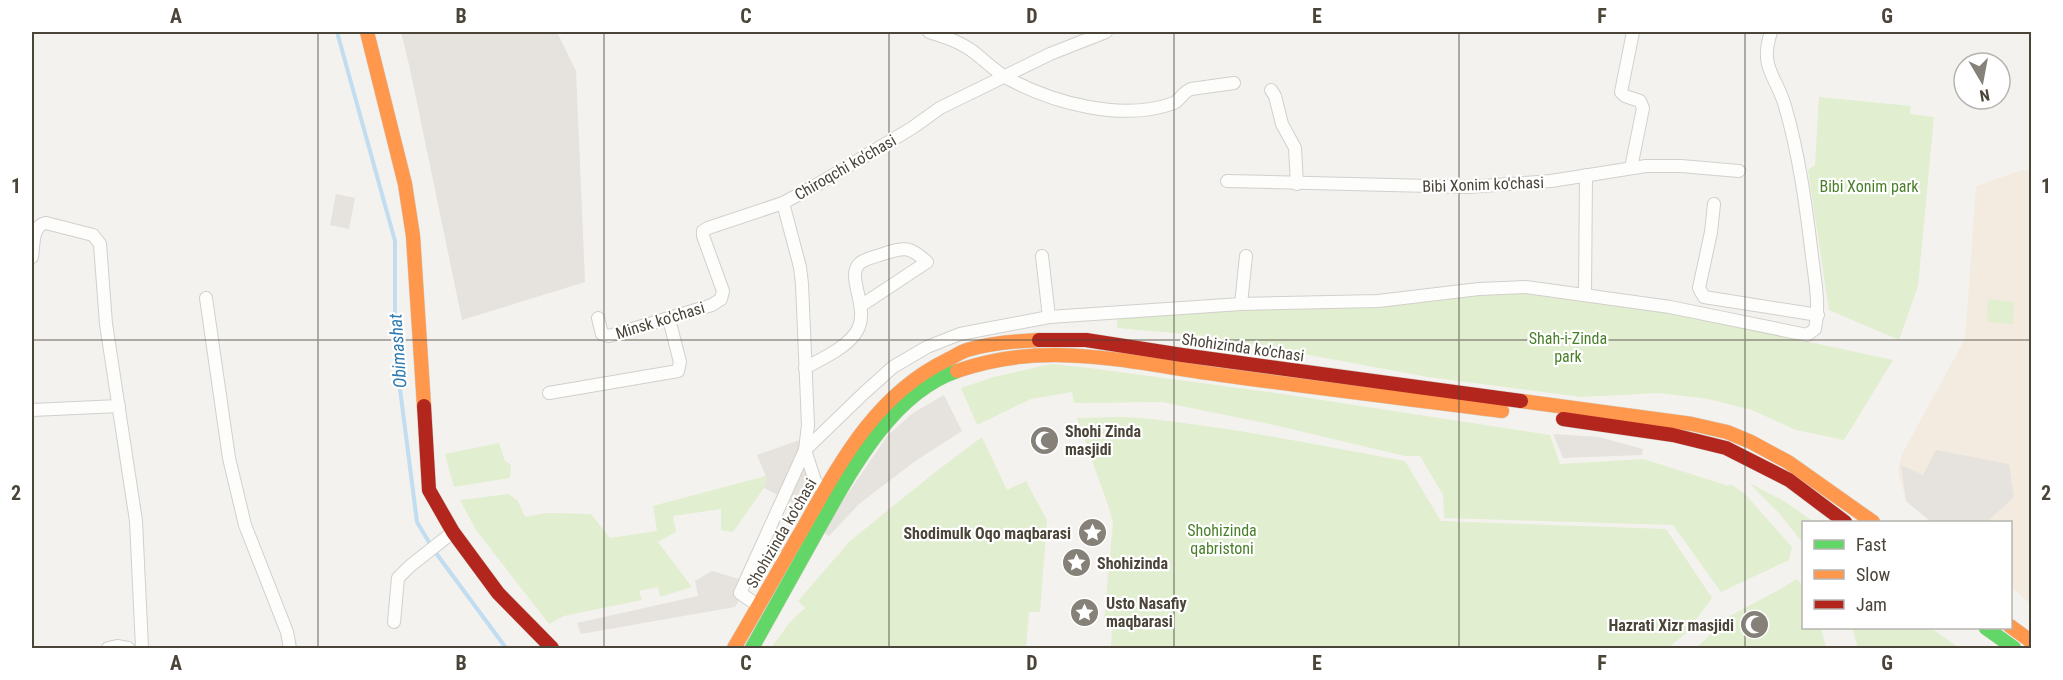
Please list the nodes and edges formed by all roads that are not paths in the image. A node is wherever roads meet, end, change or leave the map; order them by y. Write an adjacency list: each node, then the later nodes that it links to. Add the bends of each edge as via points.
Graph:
1 (367, 32): 36 (main road, via 405,184 413,236 429,490)
2 (929, 32): 6 (street)
3 (1106, 32): 7 (street, Chiroqchi ko'chasi)
4 (1633, 32): 10 (street, via 1621,92 1640,101 1643,108)
5 (1771, 32): 24 (street, via 1766,55 1785,104 1795,146 1808,219)
6 (959, 37): 7 (street)
7 (1005, 77): 8 (street, via 1051,99 1108,111 1150,109 1177,102 1191,89); 15 (street, Chiroqchi ko'chasi, via 940,108)
8 (1234, 83)
9 (1271, 90): 14 (street, via 1295,148)
10 (1631, 168): 11 (street, Bibi Xonim ko'chasi, via 1681,166); 12 (street, Bibi Xonim ko'chasi)
11 (1739, 171)
12 (1586, 175): 14 (street, Bibi Xonim ko'chasi, via 1470,187); 20 (street)
13 (1227, 181): 14 (street, Bibi Xonim ko'chasi)
14 (1297, 184)
15 (783, 203): 27 (street, Minsk ko'chasi, via 703,231 723,291 721,299); 28 (street, Chiroqchi ko'chasi, via 800,267)
16 (1714, 204): 24 (street, via 1700,293 1704,297)
17 (32, 256): 30 (street, via 36,228 46,223 93,235 100,244)
18 (1042, 256): 25 (street)
19 (1246, 256): 22 (street)
20 (1585, 294): 22 (street, via 1526,287 1378,301); 24 (street, via 1807,335 1815,329)
21 (206, 298): 47 (street, via 229,458 245,525)
22 (1241, 304): 25 (street)
23 (862, 305): 23 (street, via 918,268 927,262 914,250 902,248 864,261 854,271); 28 (street, via 862,321 855,335)
24 (1818, 315)
25 (1049, 316): 32 (street, via 960,334 927,347 894,367)
26 (598, 318): 27 (street, Minsk ko'chasi, via 605,336)
27 (669, 319): 29 (street, via 680,362 678,371)
28 (805, 368): 32 (street, Chiroqchi ko'chasi)
29 (549, 393)
30 (118, 406): 31 (street); 46 (street, via 136,521)
31 (32, 410)
32 (805, 450): 33 (street, Chiroqchi ko'chasi, via 815,481); 37 (street)
33 (824, 491): 35 (main road, Shohizinda ko'chasi, via 871,419 915,378 967,350 1047,339 1097,342 1692,424 1730,434 1772,453); 38 (main road, Shohizinda ko'chasi)
34 (1844, 521): 50 (main road, Shohizinda ko'chasi, via 1778,473 1726,448 1691,439 1083,355 1033,354 981,362 950,373 894,415 853,469)
35 (1872, 521)
36 (453, 532): 40 (street, via 398,578); 48 (main road, via 498,593)
37 (761, 548): 38 (street); 39 (street, via 740,593)
38 (784, 559): 39 (main road, Shohizinda ko'chasi)
39 (757, 605): 49 (main road, Shohizinda ko'chasi)
40 (394, 622)
41 (2012, 628): 43 (main road)
42 (1989, 629): 51 (main road)
43 (2031, 642)
44 (108, 648): 45 (street)
45 (128, 648)
46 (142, 648)
47 (290, 648)
48 (552, 648)
49 (734, 648)
50 (752, 648)
51 (2014, 648)

